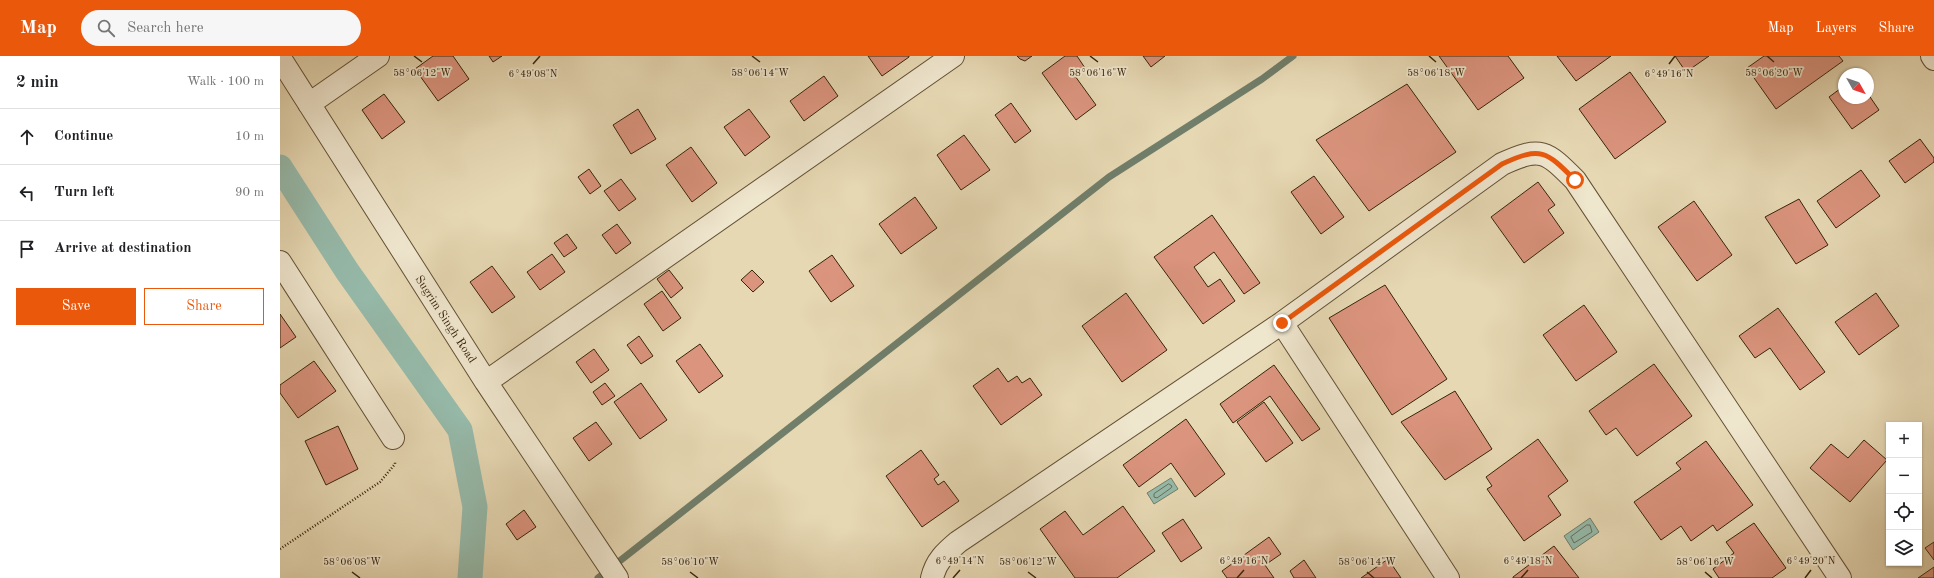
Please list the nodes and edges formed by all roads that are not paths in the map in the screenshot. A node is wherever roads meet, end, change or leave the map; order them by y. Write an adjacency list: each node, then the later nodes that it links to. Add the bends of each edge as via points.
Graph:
1 (378, 56): 6 (street)
2 (953, 56): 9 (street)
3 (1932, 56): 5 (street)
4 (280, 58): 6 (street, Sugrim Singh Road)
5 (1934, 59)
6 (309, 104): 9 (street, Sugrim Singh Road)
7 (280, 262): 10 (street)
8 (1282, 323): 12 (street, via 958,542 942,555 934,568); 13 (street); 14 (street, via 1502,164 1520,156 1545,154 1555,160 1575,180)
9 (486, 382): 11 (street, Sugrim Singh Road)
10 (393, 438)
11 (617, 578)
12 (932, 578)
13 (1448, 578)
14 (1840, 578)

